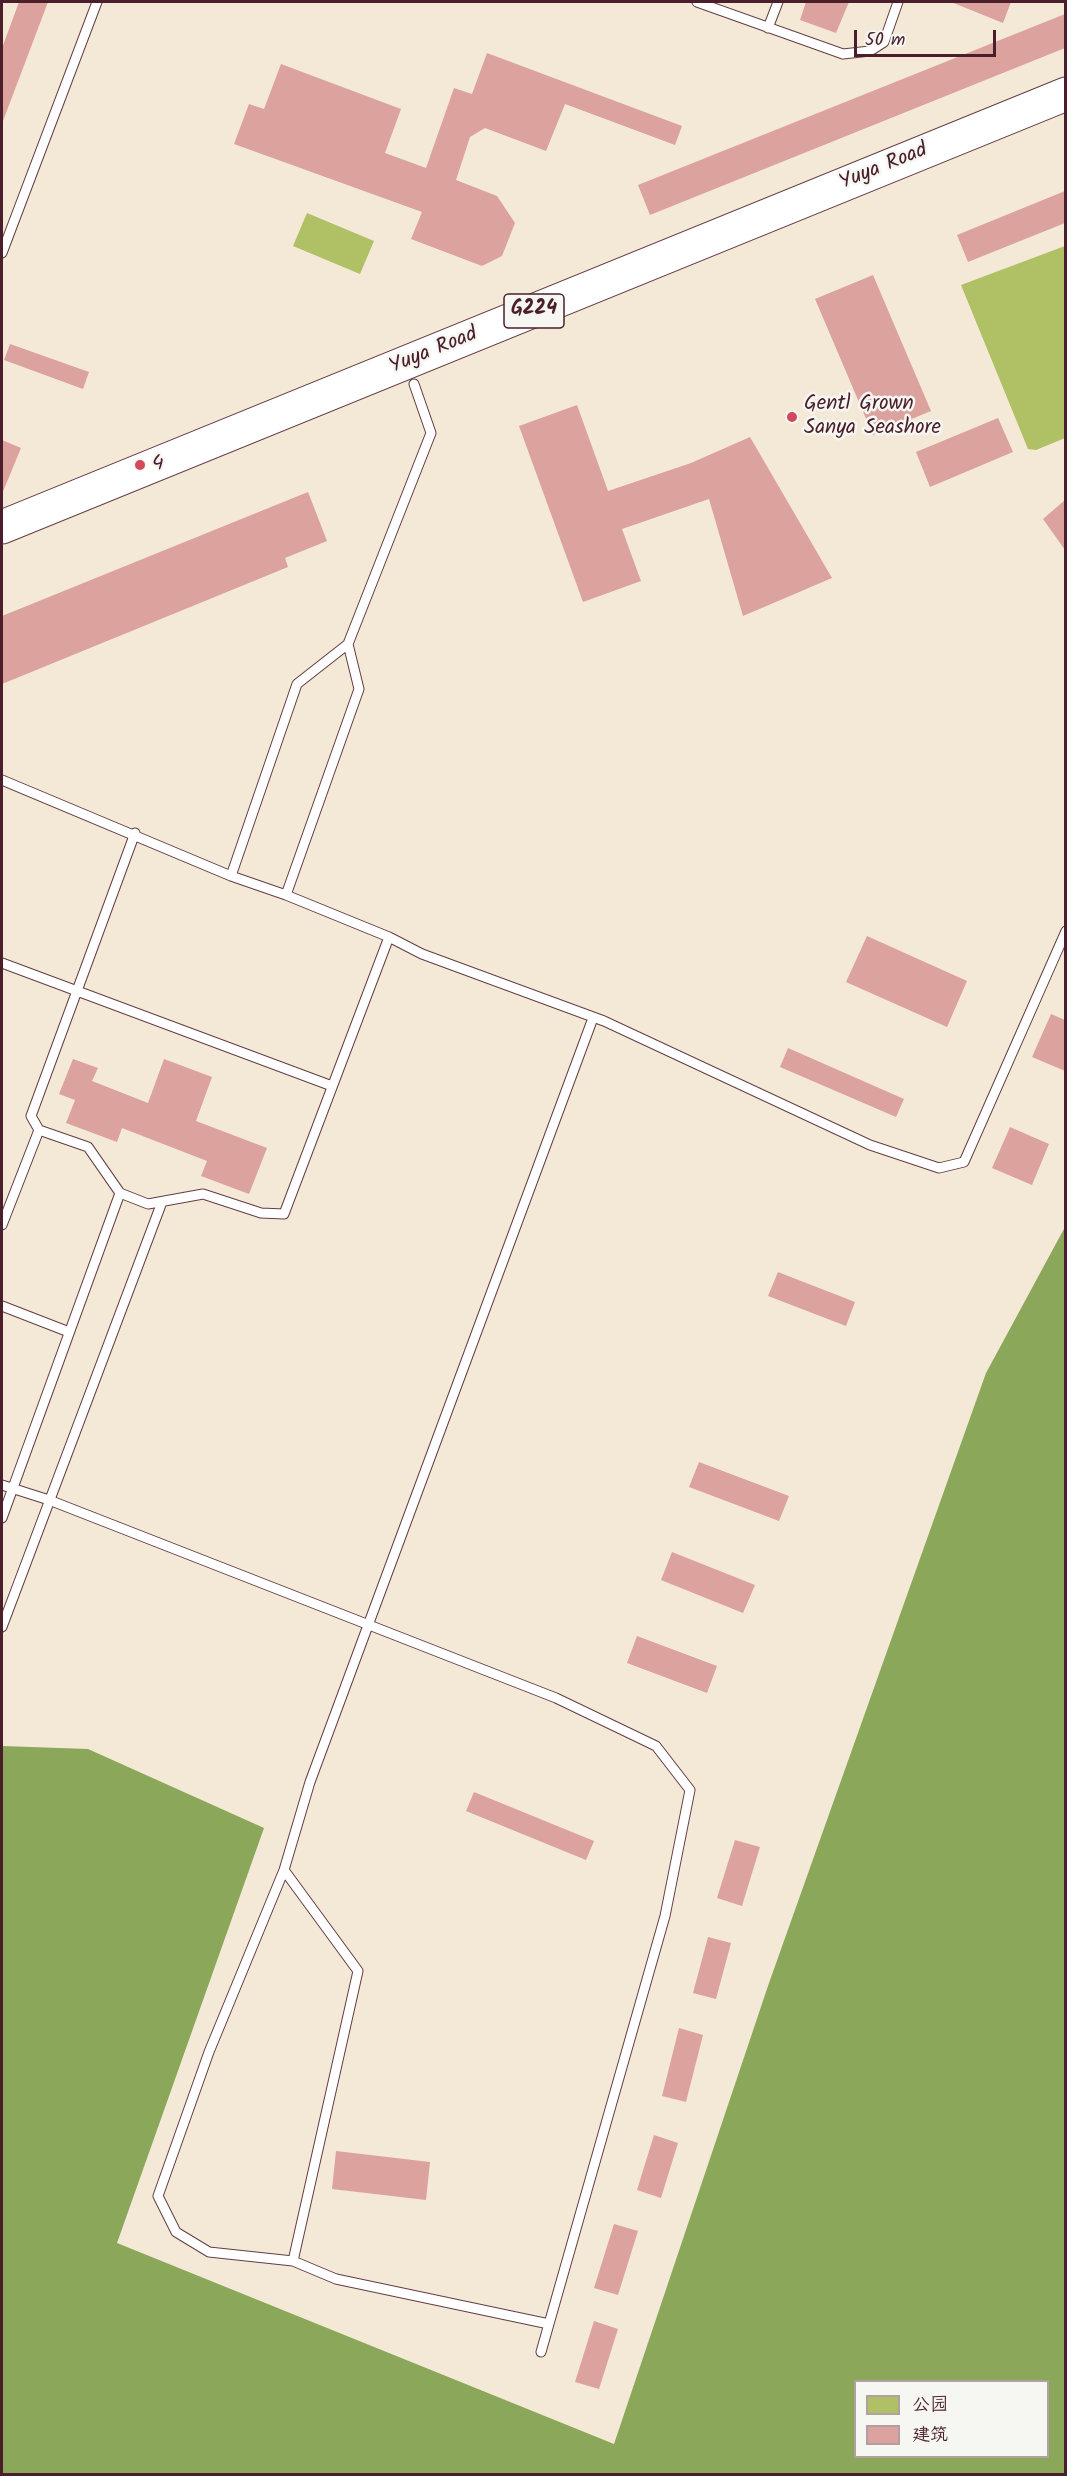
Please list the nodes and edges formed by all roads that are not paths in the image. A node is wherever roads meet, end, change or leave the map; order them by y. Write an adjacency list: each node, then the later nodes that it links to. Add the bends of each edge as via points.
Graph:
1 (97, 2): 8 (lane)
2 (697, 2): 5 (lane)
3 (778, 2): 5 (lane)
4 (898, 2): 5 (lane, via 884,42 870,51 843,54)
5 (768, 28)
6 (1065, 94): 10 (highway, Yuya Road / G224)
7 (1065, 119): 9 (highway, Yuya Road / G224)
8 (2, 253)
9 (414, 384): 11 (highway, Yuya Road / G224); 12 (lane, via 431,433)
10 (2, 527)
11 (2, 551)
12 (348, 644): 15 (lane, via 297,684); 16 (lane, via 359,689)
13 (2, 780): 14 (lane)
14 (135, 833): 15 (lane); 20 (lane)
15 (231, 876): 16 (lane)
16 (286, 895): 18 (lane)
17 (1065, 931): 21 (lane, via 964,1162 939,1168 870,1145)
18 (389, 937): 21 (lane, via 422,954); 22 (lane)
19 (2, 963): 20 (lane)
20 (77, 991): 22 (lane); 23 (lane, via 31,1116)
21 (593, 1018): 33 (lane)
22 (332, 1086): 25 (lane, via 284,1214 261,1213 203,1194)
23 (39, 1130): 24 (lane, via 88,1147); 26 (lane)
24 (120, 1192): 25 (lane, via 148,1204); 28 (lane)
25 (162, 1202): 31 (lane)
26 (2, 1225)
27 (2, 1306): 28 (lane)
28 (69, 1332): 30 (lane)
29 (2, 1485): 30 (lane)
30 (12, 1489): 31 (lane); 32 (lane)
31 (49, 1500): 33 (lane); 34 (lane)
32 (2, 1518)
33 (367, 1626): 35 (lane, via 310,1782); 37 (lane, via 556,1698 656,1746 690,1790 665,1916)
34 (2, 1627)
35 (284, 1870): 36 (lane, via 358,1971); 36 (lane, via 209,2052 158,2196 176,2232 209,2252)
36 (293, 2261): 37 (lane, via 336,2279)
37 (549, 2324): 38 (lane)
38 (541, 2352)

